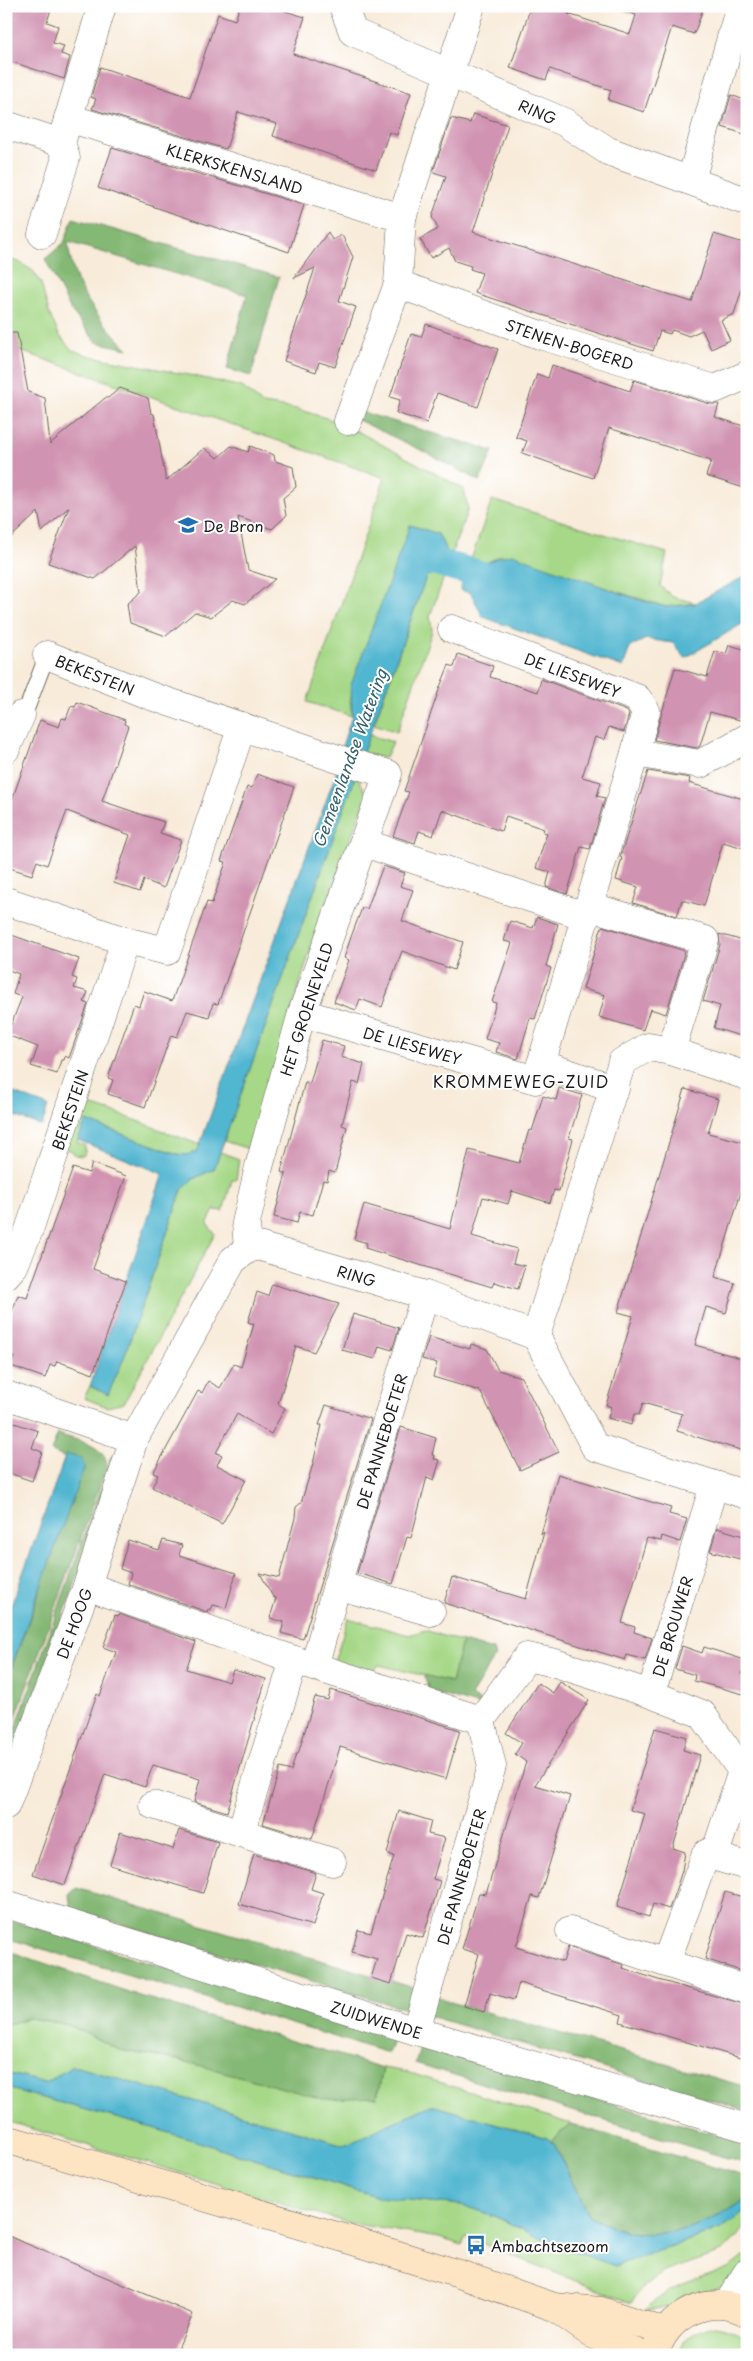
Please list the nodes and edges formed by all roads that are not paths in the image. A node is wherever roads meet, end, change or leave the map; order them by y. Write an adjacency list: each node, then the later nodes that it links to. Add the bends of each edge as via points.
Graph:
1 (102, 6): 7 (street)
2 (343, 6): 5 (street, RING, via 353,32)
3 (470, 6): 5 (street)
4 (740, 6): 8 (street)
5 (449, 73): 8 (street, RING, via 564,122 608,151); 10 (street)
6 (6, 124): 7 (street, KLERKSKENSLAND)
7 (64, 130): 10 (street, KLERKSKENSLAND, via 319,192); 11 (street, via 66,158)
8 (691, 180): 9 (street, RING, via 740,198)
9 (747, 196)
10 (402, 218): 12 (street)
11 (42, 234)
12 (398, 284): 13 (street, STENEN-BOGERD, via 540,334 715,389); 14 (street)
13 (745, 379)
14 (348, 420)
15 (452, 629): 21 (street, DE LIESEWEY, via 637,698 646,711)
16 (47, 655): 17 (lane, BEKESTEIN); 18 (street, BEKESTEIN, via 148,696)
17 (21, 715): 20 (street, BEKESTEIN)
18 (242, 726): 22 (street, BEKESTEIN); 26 (street, via 167,950)
19 (747, 738): 21 (street, via 700,764)
20 (6, 749)
21 (635, 753): 25 (street, DE LIESEWEY)
22 (377, 771): 23 (street, HET GROENEVELD)
23 (364, 843): 25 (street); 27 (street, HET GROENEVELD)
24 (6, 901): 26 (street)
25 (587, 911): 28 (street, via 705,940); 29 (street, DE LIESEWEY)
26 (125, 941): 33 (street, BEKESTEIN, via 29,1230 14,1266)
27 (302, 1012): 29 (street, DE LIESEWEY, via 536,1080); 32 (street, HET GROENEVELD, via 246,1223)
28 (671, 1051): 30 (street); 31 (street, via 648,1047 622,1062)
29 (541, 1064): 31 (street)
30 (747, 1076)
31 (615, 1089): 35 (street)
32 (248, 1249): 34 (street, RING, via 258,1246); 37 (street, via 233,1260)
33 (6, 1275)
34 (425, 1294): 35 (street, RING); 40 (street, DE PANNEBOETER)
35 (536, 1336): 38 (street, via 595,1447)
36 (6, 1395): 37 (street)
37 (134, 1439): 41 (street, DE HOOG)
38 (714, 1485): 39 (street); 44 (street, DE BROUWER)
39 (747, 1495)
40 (336, 1585): 42 (street); 43 (street, DE PANNEBOETER)
41 (87, 1586): 43 (street); 48 (street, DE HOOG)
42 (431, 1612)
43 (304, 1664): 45 (street); 50 (street, DE PANNEBOETER)
44 (652, 1694): 45 (street, via 527,1657); 46 (street, DE BROUWER, via 702,1714)
45 (481, 1720): 58 (street, DE PANNEBOETER, via 492,1766)
46 (714, 1733): 47 (street); 51 (street, DE BROUWER, via 742,1771 717,1848)
47 (747, 1742)
48 (6, 1805)
49 (153, 1805): 50 (street)
50 (241, 1832): 52 (street)
51 (706, 1854): 53 (street); 56 (street, DE BROUWER)
52 (332, 1862)
53 (747, 1866)
54 (6, 1904): 58 (street, ZUIDWENDE)
55 (570, 1931): 56 (street)
56 (666, 1962): 57 (street)
57 (747, 1990)
58 (416, 2031): 59 (street, ZUIDWENDE)
59 (747, 2128)
60 (6, 2139): 62 (street, via 462,2275)
61 (747, 2273): 63 (street)
62 (554, 2307): 64 (street, via 601,2311); 65 (street, via 592,2334)
63 (737, 2309): 64 (street, via 710,2305 692,2310 677,2319)
64 (660, 2343)
65 (642, 2355)

